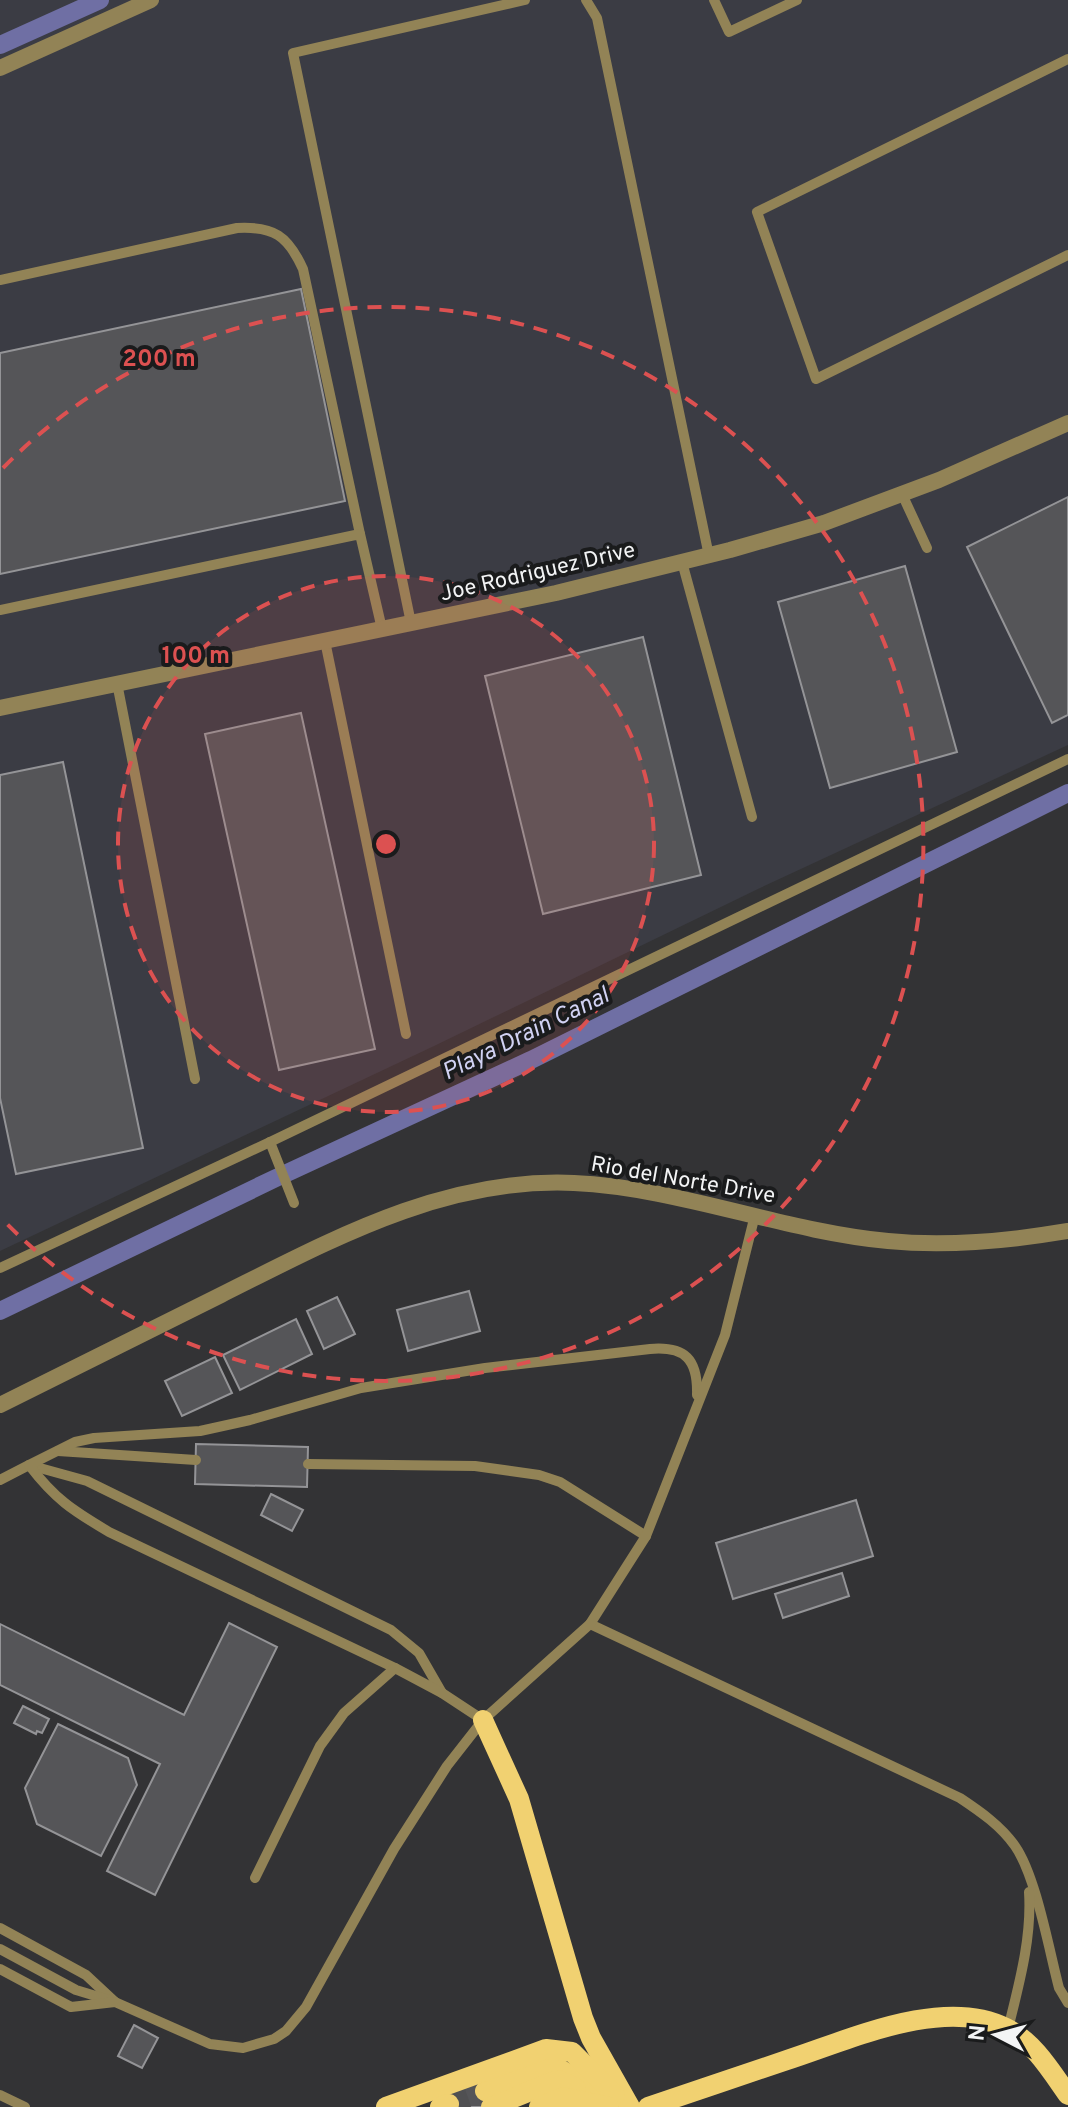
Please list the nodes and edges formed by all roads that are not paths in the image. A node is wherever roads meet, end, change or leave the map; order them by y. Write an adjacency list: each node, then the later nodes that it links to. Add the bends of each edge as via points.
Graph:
1 (151, 0): 7 (street)
2 (525, 0): 17 (lane, via 293,53)
3 (586, 0): 14 (lane, via 597,18)
4 (714, 0): 5 (lane, via 729,32)
5 (797, 0)
6 (1068, 59): 8 (lane, via 757,212 816,379)
7 (0, 68)
8 (1068, 255)
9 (0, 280): 12 (lane, via 237,228 262,227 277,235 293,247 303,269)
10 (1068, 423): 11 (street, Joe Rodriguez Drive)
11 (902, 494): 13 (lane); 14 (street, Joe Rodriguez Drive)
12 (360, 534): 16 (lane); 18 (lane)
13 (927, 548)
14 (709, 556): 15 (street, Joe Rodriguez Drive)
15 (682, 562): 17 (street, Joe Rodriguez Drive); 23 (lane)
16 (0, 610)
17 (411, 623): 18 (street, Joe Rodriguez Drive)
18 (382, 629): 19 (street, Joe Rodriguez Drive)
19 (325, 641): 20 (street, Joe Rodriguez Drive); 24 (lane)
20 (117, 683): 21 (street, Joe Rodriguez Drive); 25 (lane)
21 (0, 708)
22 (1068, 759): 26 (lane)
23 (752, 817)
24 (406, 1034)
25 (195, 1079)
26 (270, 1142): 27 (lane); 30 (lane)
27 (294, 1203)
28 (755, 1215): 29 (street, Rio del Norte Drive, via 887,1241 973,1243); 31 (lane, via 725,1335); 32 (street, Rio del Norte Drive, via 600,1185 511,1184 452,1195 319,1246)
29 (1068, 1231)
30 (0, 1268)
31 (697, 1403): 33 (lane, via 691,1361 666,1348 361,1388 230,1425 94,1438); 38 (lane)
32 (0, 1405)
33 (54, 1451): 34 (lane); 36 (lane)
34 (196, 1460)
35 (308, 1464): 38 (lane, via 475,1466 539,1475 560,1482)
36 (29, 1465): 37 (lane); 40 (lane, via 51,1494 109,1532); 41 (lane, via 87,1481 391,1630 419,1653)
37 (0, 1480)
38 (646, 1536): 39 (lane)
39 (590, 1624): 42 (lane); 43 (lane, via 960,1798 1002,1829)
40 (395, 1668): 41 (lane); 44 (lane, via 344,1713 320,1746)
41 (442, 1693): 42 (lane)
42 (483, 1720): 48 (lane, via 424,1800 306,2007 286,2031 260,2044 226,2047 196,2040); 58 (main road, via 519,1799 583,2018)
43 (1027, 1866): 49 (lane, via 1059,1988); 50 (lane, via 1030,1912 1024,1966)
44 (255, 1878)
45 (0, 1928): 48 (lane, via 86,1975)
46 (0, 1949): 48 (lane, via 76,1990)
47 (0, 1969): 48 (lane, via 71,2007)
48 (115, 2002)
49 (1068, 2003)
50 (1008, 2029): 52 (main road, via 1038,2056); 59 (main road, via 961,2017 901,2024)
51 (0, 2095): 54 (lane)
52 (1068, 2095)
53 (488, 2099): 58 (main road, via 553,2065)
54 (25, 2107)
55 (386, 2107): 58 (main road, via 546,2049 572,2052)
56 (539, 2107): 57 (main road, via 563,2097)
57 (609, 2107)
58 (625, 2107)
59 (648, 2107)

